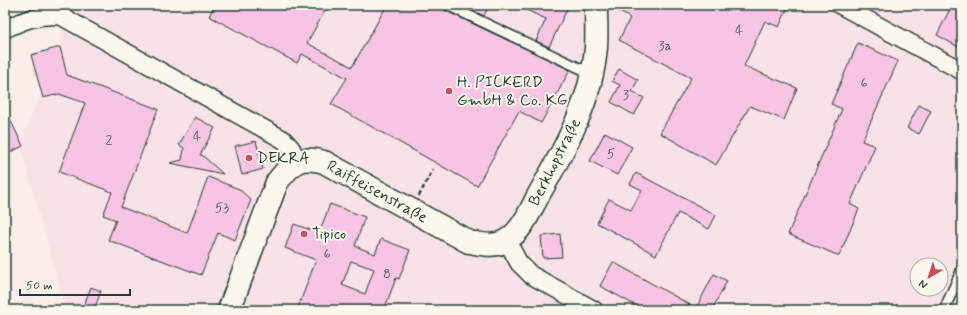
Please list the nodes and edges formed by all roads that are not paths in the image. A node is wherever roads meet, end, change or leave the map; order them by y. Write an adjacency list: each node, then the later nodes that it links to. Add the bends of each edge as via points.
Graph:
1 (447, 5): 6 (lane)
2 (596, 5): 6 (main road, Berkhopstraße, via 596,48)
3 (840, 5): 5 (street)
4 (5, 29): 7 (street, via 28,18 61,16 284,140)
5 (962, 71)
6 (592, 74): 8 (main road, Berkhopstraße, via 584,103 570,137 519,228)
7 (297, 160): 8 (main road, Raiffeisenstraße, via 311,159 324,162 469,242 491,246); 10 (main road, via 277,182)
8 (507, 241): 11 (street, via 519,263 531,275)
9 (962, 269): 12 (lane)
10 (229, 310)
11 (594, 310)
12 (944, 310)

